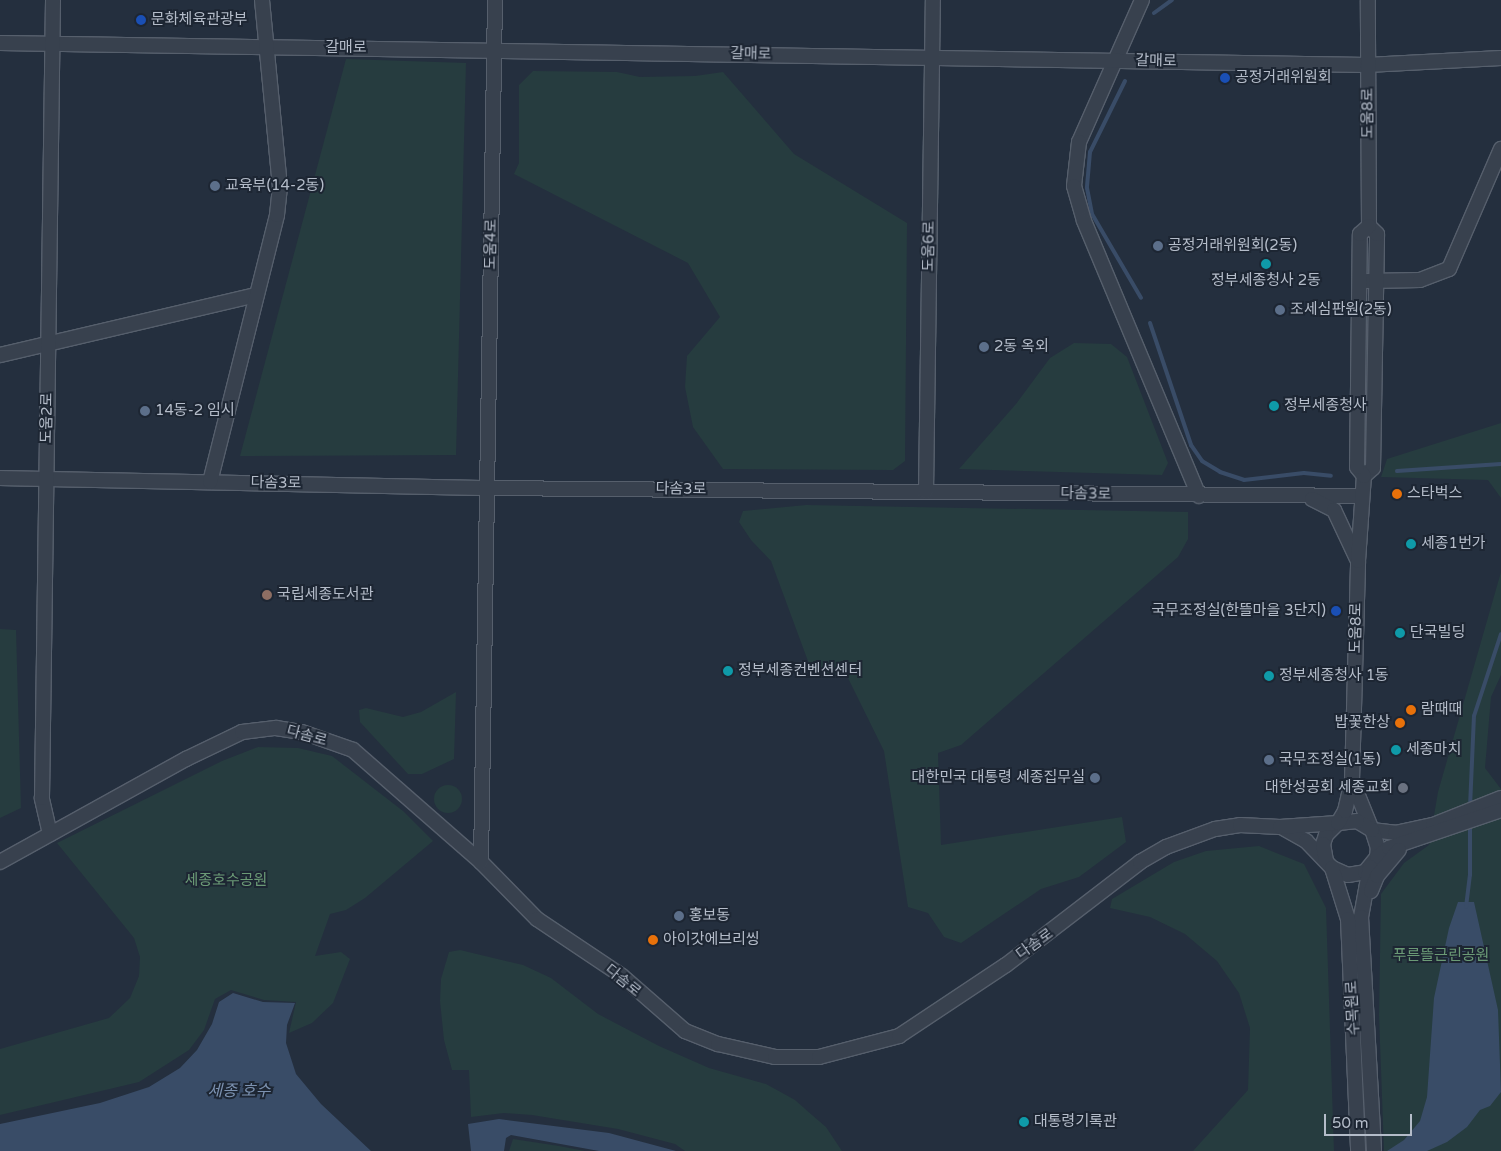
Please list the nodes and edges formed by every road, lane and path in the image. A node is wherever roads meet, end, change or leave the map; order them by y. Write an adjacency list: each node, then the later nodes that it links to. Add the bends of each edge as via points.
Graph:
1 (54, 0): 8 (street, 도움2로)
2 (262, 0): 9 (street)
3 (495, 0): 10 (street, 도움4로)
4 (933, 0): 11 (street, 도움6로)
5 (1142, 0): 12 (street)
6 (1368, 0): 14 (street, 도움8로)
7 (0, 43): 8 (street, 갈매로)
8 (53, 44): 9 (street, 갈매로); 20 (street, 도움2로)
9 (266, 48): 10 (street, 갈매로); 19 (street, via 280,187 277,215)
10 (495, 49): 11 (street, 갈매로); 26 (street, 도움4로)
11 (932, 58): 12 (street, 갈매로); 27 (street, 도움6로)
12 (1116, 60): 14 (street, 갈매로); 28 (street, via 1079,142 1074,171 1076,198)
13 (1498, 62): 14 (street, 갈매로)
14 (1367, 66): 16 (street, 도움8로)
15 (1501, 149): 17 (street, via 1449,269 1420,280)
16 (1369, 226): 17 (street, 도움8로, via 1377,234); 18 (street, 도움8로, via 1360,234)
17 (1376, 280): 18 (street); 22 (street, 도움8로, via 1373,468)
18 (1359, 281): 22 (street, 도움8로, via 1357,467)
19 (256, 295): 20 (street); 25 (street)
20 (48, 343): 21 (street); 24 (street, 도움2로)
21 (0, 355)
22 (1364, 476): 29 (street, 도움8로)
23 (0, 478): 24 (street, 다솜3로)
24 (47, 479): 25 (street, 다솜3로); 39 (street, 도움2로, via 42,798)
25 (210, 482): 26 (street, 다솜3로)
26 (486, 488): 27 (street, 다솜3로); 42 (street, 도움4로)
27 (926, 492): 28 (street, 다솜3로)
28 (1199, 496): 30 (street, 다솜3로)
29 (1362, 496): 30 (street, 다솜3로); 31 (street, 도움8로)
30 (1307, 497): 31 (street, via 1334,510)
31 (1358, 560): 32 (street, 도움8로)
32 (1352, 780): 35 (street, 도움8로, via 1345,811); 38 (street, 도움8로)
33 (1501, 798): 36 (street)
34 (1496, 812): 36 (street)
35 (1338, 823): 37 (street, 다솜로); 38 (street, 다솜로, via 1356,820); 44 (street, via 1326,835 1323,844)
36 (1448, 825): 38 (street, 다솜로, via 1394,832); 40 (street, 다솜로)
37 (1280, 827): 42 (street, 다솜로, via 1240,825 1215,829 1166,847 1140,862 1054,930 927,1021 899,1036 819,1057 775,1057 718,1044 685,1031 622,976 536,919); 44 (street, 다솜로, via 1306,841); 45 (street, via 1321,862)
38 (1372, 830): 43 (street, via 1378,848)
39 (50, 834): 41 (street, 다솜로); 42 (street, 다솜로, via 242,732 276,728 302,732 353,750)
40 (1415, 840): 43 (street, 다솜로, via 1389,848); 45 (street, 수목원로, via 1392,855)
41 (0, 862)
42 (480, 862)
43 (1373, 862): 44 (street, 다솜로, via 1356,875 1348,875); 45 (street, 수목원로)
44 (1329, 865): 45 (street, 수목원로)
45 (1354, 918): 46 (street, 수목원로); 47 (street, 수목원로)
46 (1374, 1146)
47 (1358, 1147)

